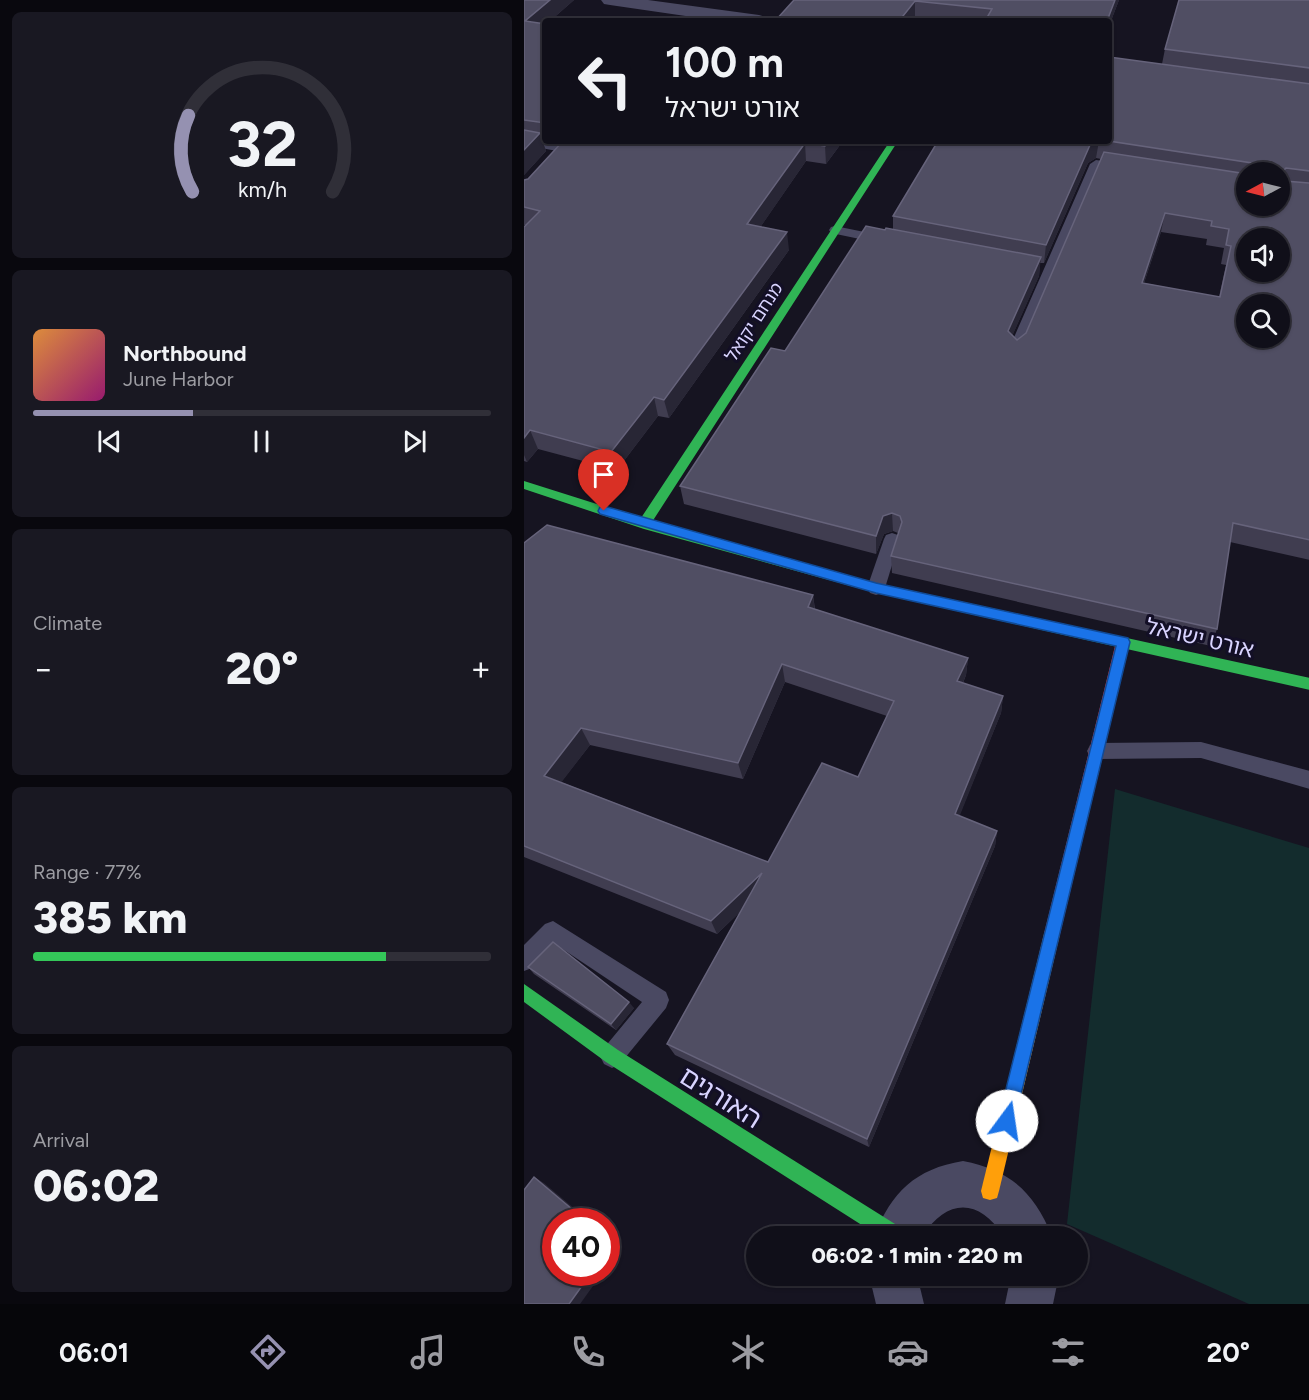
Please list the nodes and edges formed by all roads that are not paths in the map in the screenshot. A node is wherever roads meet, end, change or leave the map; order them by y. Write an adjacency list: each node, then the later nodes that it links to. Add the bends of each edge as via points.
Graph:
1 (610, 0): 3 (street)
2 (728, 0): 4 (street)
3 (674, 15): 4 (street)
4 (705, 17)
5 (524, 142): 6 (lane)
6 (542, 143)
7 (892, 144): 11 (street, מנחם יקואל)
8 (567, 145): 9 (street)
9 (547, 166)
10 (1143, 171): 13 (lane, via 1096,164 1044,270)
11 (835, 230): 12 (lane); 15 (street, מנחם יקואל)
12 (903, 243)
13 (1015, 351)
14 (524, 485): 15 (street, אורט ישראל)
15 (644, 524): 17 (street, אורט ישראל)
16 (892, 538): 17 (lane)
17 (876, 588): 18 (street, אורט ישראל)
18 (1123, 642): 19 (street, אורט ישראל); 20 (street)
19 (1310, 684)
20 (1097, 751): 21 (lane, via 1201,750); 25 (street)
21 (1310, 780)
22 (524, 960): 24 (lane, via 553,931 658,1000)
23 (524, 992): 24 (street, האורגים)
24 (611, 1056): 26 (street, האורגים)
25 (990, 1191): 27 (street, via 972,1185 934,1191 919,1201); 28 (street, via 1007,1202)
26 (880, 1226)
27 (901, 1226)
28 (1024, 1226)
29 (896, 1286): 31 (street)
30 (1033, 1286): 32 (street)
31 (900, 1304)
32 (1029, 1304)

